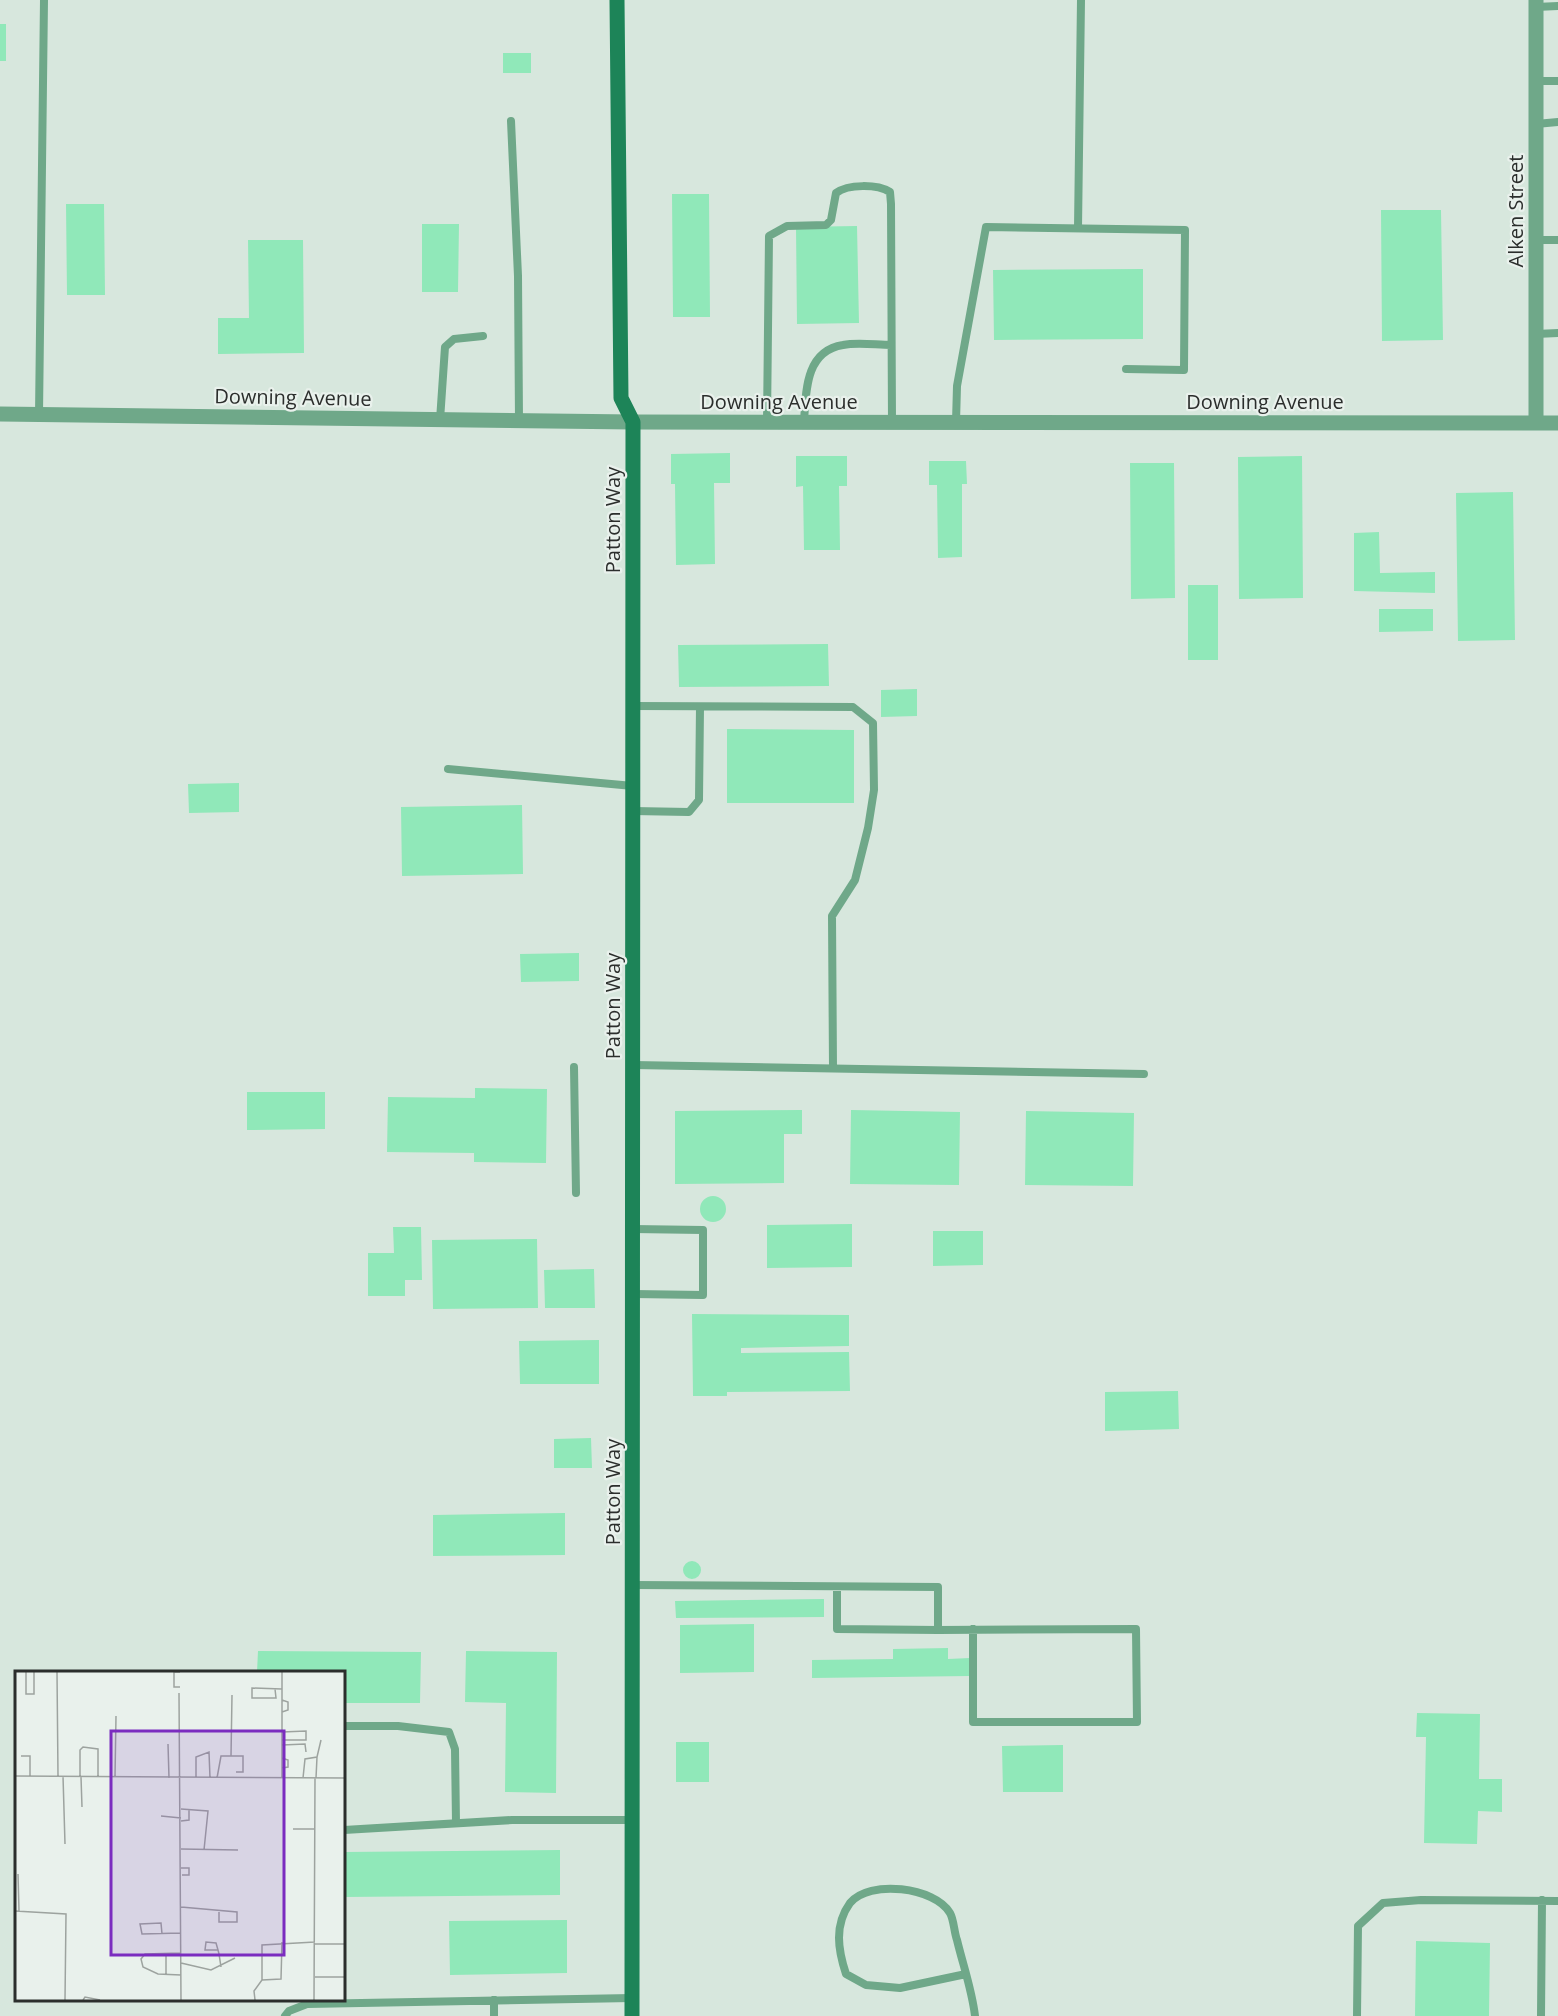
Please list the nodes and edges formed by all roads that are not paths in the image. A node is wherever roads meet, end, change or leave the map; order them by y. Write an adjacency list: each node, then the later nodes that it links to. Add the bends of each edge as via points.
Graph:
1 (44, 0): 20 (lane)
2 (617, 0): 23 (street, Patton Way, via 621,398)
3 (1081, 0): 11 (lane)
4 (1536, 4): 5 (lane); 6 (street, Alken Street)
5 (1558, 6)
6 (1536, 81): 7 (lane); 10 (street, Alken Street)
7 (1558, 81)
8 (511, 121): 22 (lane)
9 (1558, 122): 10 (lane)
10 (1536, 124): 12 (street, Alken Street)
11 (1078, 228): 18 (lane, via 1185,230 1184,370); 27 (lane, via 986,227 957,386)
12 (1536, 240): 13 (lane); 15 (street, Alken Street)
13 (1558, 240)
14 (1558, 333): 15 (lane)
15 (1536, 334): 28 (street, Alken Street)
16 (483, 336): 21 (lane, via 454,339 445,347)
17 (891, 345): 24 (lane, via 890,192 881,186 842,189 836,193 831,220 826,225 787,226 769,236); 25 (lane, via 843,345 812,365); 26 (lane)
18 (1126, 369)
19 (0, 414): 20 (street, Downing Avenue)
20 (39, 414): 21 (street, Downing Avenue)
21 (440, 420): 22 (street, Downing Avenue)
22 (519, 421): 23 (street, Downing Avenue)
23 (633, 422): 24 (street, Downing Avenue); 30 (street, Patton Way)
24 (767, 422): 25 (street, Downing Avenue)
25 (804, 422): 26 (street, Downing Avenue)
26 (892, 422): 27 (street, Downing Avenue)
27 (956, 422): 28 (street, Downing Avenue)
28 (1536, 423): 29 (street, Downing Avenue)
29 (1558, 423)
30 (633, 706): 31 (lane); 33 (street, Patton Way)
31 (700, 707): 34 (lane, via 699,800 689,812); 37 (lane, via 853,707 873,723 874,790 868,828 855,880 832,916)
32 (448, 769): 33 (lane)
33 (633, 786): 34 (street, Patton Way)
34 (633, 811): 35 (street, Patton Way)
35 (633, 1065): 37 (lane); 40 (street, Patton Way)
36 (574, 1067): 39 (lane)
37 (833, 1068): 38 (lane)
38 (1144, 1074)
39 (576, 1193)
40 (633, 1229): 41 (street, Patton Way); 41 (lane, via 703,1230 703,1295)
41 (633, 1294): 42 (street, Patton Way)
42 (633, 1585): 43 (lane); 47 (street, Patton Way)
43 (837, 1587): 45 (lane, via 837,1629); 45 (lane, via 938,1587)
44 (973, 1629): 44 (lane, via 1136,1629 1137,1722 973,1722); 45 (lane)
45 (938, 1630)
46 (345, 1726): 48 (lane, via 398,1726 449,1732 455,1749)
47 (633, 1820): 48 (lane); 53 (street, Patton Way)
48 (456, 1823): 49 (lane)
49 (345, 1830)
50 (1542, 1900): 51 (lane); 59 (lane, via 1383,1903 1358,1926); 60 (lane)
51 (1558, 1901)
52 (966, 1974): 52 (lane, via 950,1913 933,1897 906,1889 869,1891 851,1902 840,1923 838,1950 846,1974 866,1986 900,1988); 58 (lane)
53 (632, 1998): 54 (lane); 57 (street, Patton Way)
54 (494, 2000): 55 (lane, via 307,2004); 56 (lane)
55 (285, 2016)
56 (494, 2016)
57 (632, 2016)
58 (975, 2016)
59 (1357, 2016)
60 (1541, 2016)

